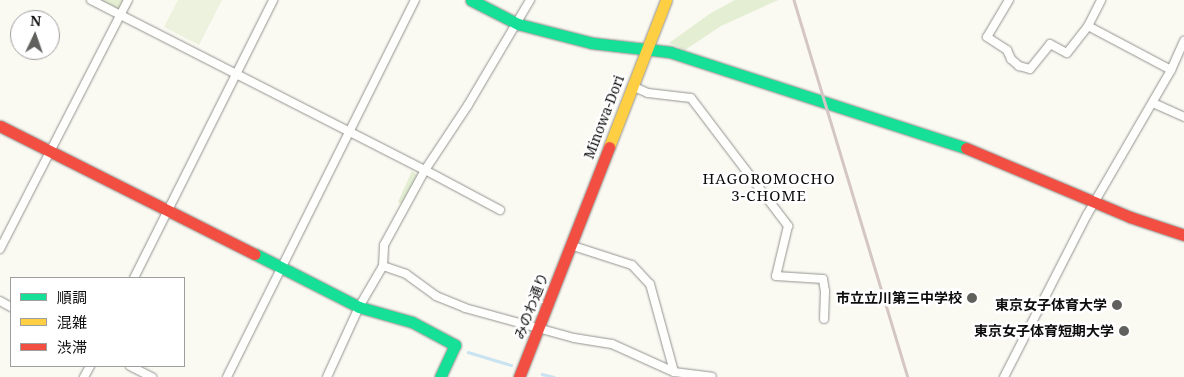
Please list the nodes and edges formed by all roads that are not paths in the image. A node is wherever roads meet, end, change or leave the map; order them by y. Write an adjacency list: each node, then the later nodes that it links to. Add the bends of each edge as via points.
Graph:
1 (91, 0): 10 (street)
2 (128, 0): 10 (street)
3 (273, 0): 16 (street)
4 (415, 0): 21 (street)
5 (471, 0): 11 (street)
6 (530, 0): 11 (street)
7 (666, 0): 14 (street, Minowa-Dori)
8 (1009, 0): 12 (street, via 986,37 1006,50 1019,66 1030,68 1050,44 1067,53)
9 (1101, 0): 12 (street)
10 (121, 15): 16 (street); 22 (street)
11 (518, 24): 14 (street, via 592,42); 23 (street)
12 (1088, 26): 15 (street)
13 (1184, 41): 15 (street)
14 (647, 49): 17 (street, Minowa-Dori); 24 (street, via 686,56 972,150)
15 (1171, 70): 18 (street)
16 (237, 73): 21 (street); 25 (street)
17 (632, 86): 28 (street, Minowa-Dori); 34 (street, via 648,93 691,98 788,226 776,276 823,279)
18 (1152, 103): 19 (street); 24 (street)
19 (1184, 117)
20 (0, 126): 22 (street)
21 (349, 131): 23 (street); 31 (street)
22 (51, 151): 25 (street); 29 (street)
23 (425, 170): 26 (street); 30 (street, via 384,245)
24 (1095, 202): 27 (street); 44 (street)
25 (168, 210): 31 (street); 32 (street)
26 (500, 210)
27 (1184, 235)
28 (570, 245): 35 (street, みのわ通り); 37 (street, via 632,265 650,284)
29 (0, 250)
30 (383, 266): 33 (street); 35 (street, via 406,274 451,304)
31 (281, 268): 33 (street); 39 (street)
32 (134, 277)
33 (358, 308): 40 (street); 41 (street, via 412,322 455,345)
34 (824, 319)
35 (538, 328): 37 (street, via 612,344); 42 (street, みのわ通り)
36 (132, 367): 38 (street)
37 (674, 372): 43 (street)
38 (152, 377)
39 (227, 377)
40 (327, 377)
41 (440, 377)
42 (519, 377)
43 (712, 377)
44 (1004, 377)

